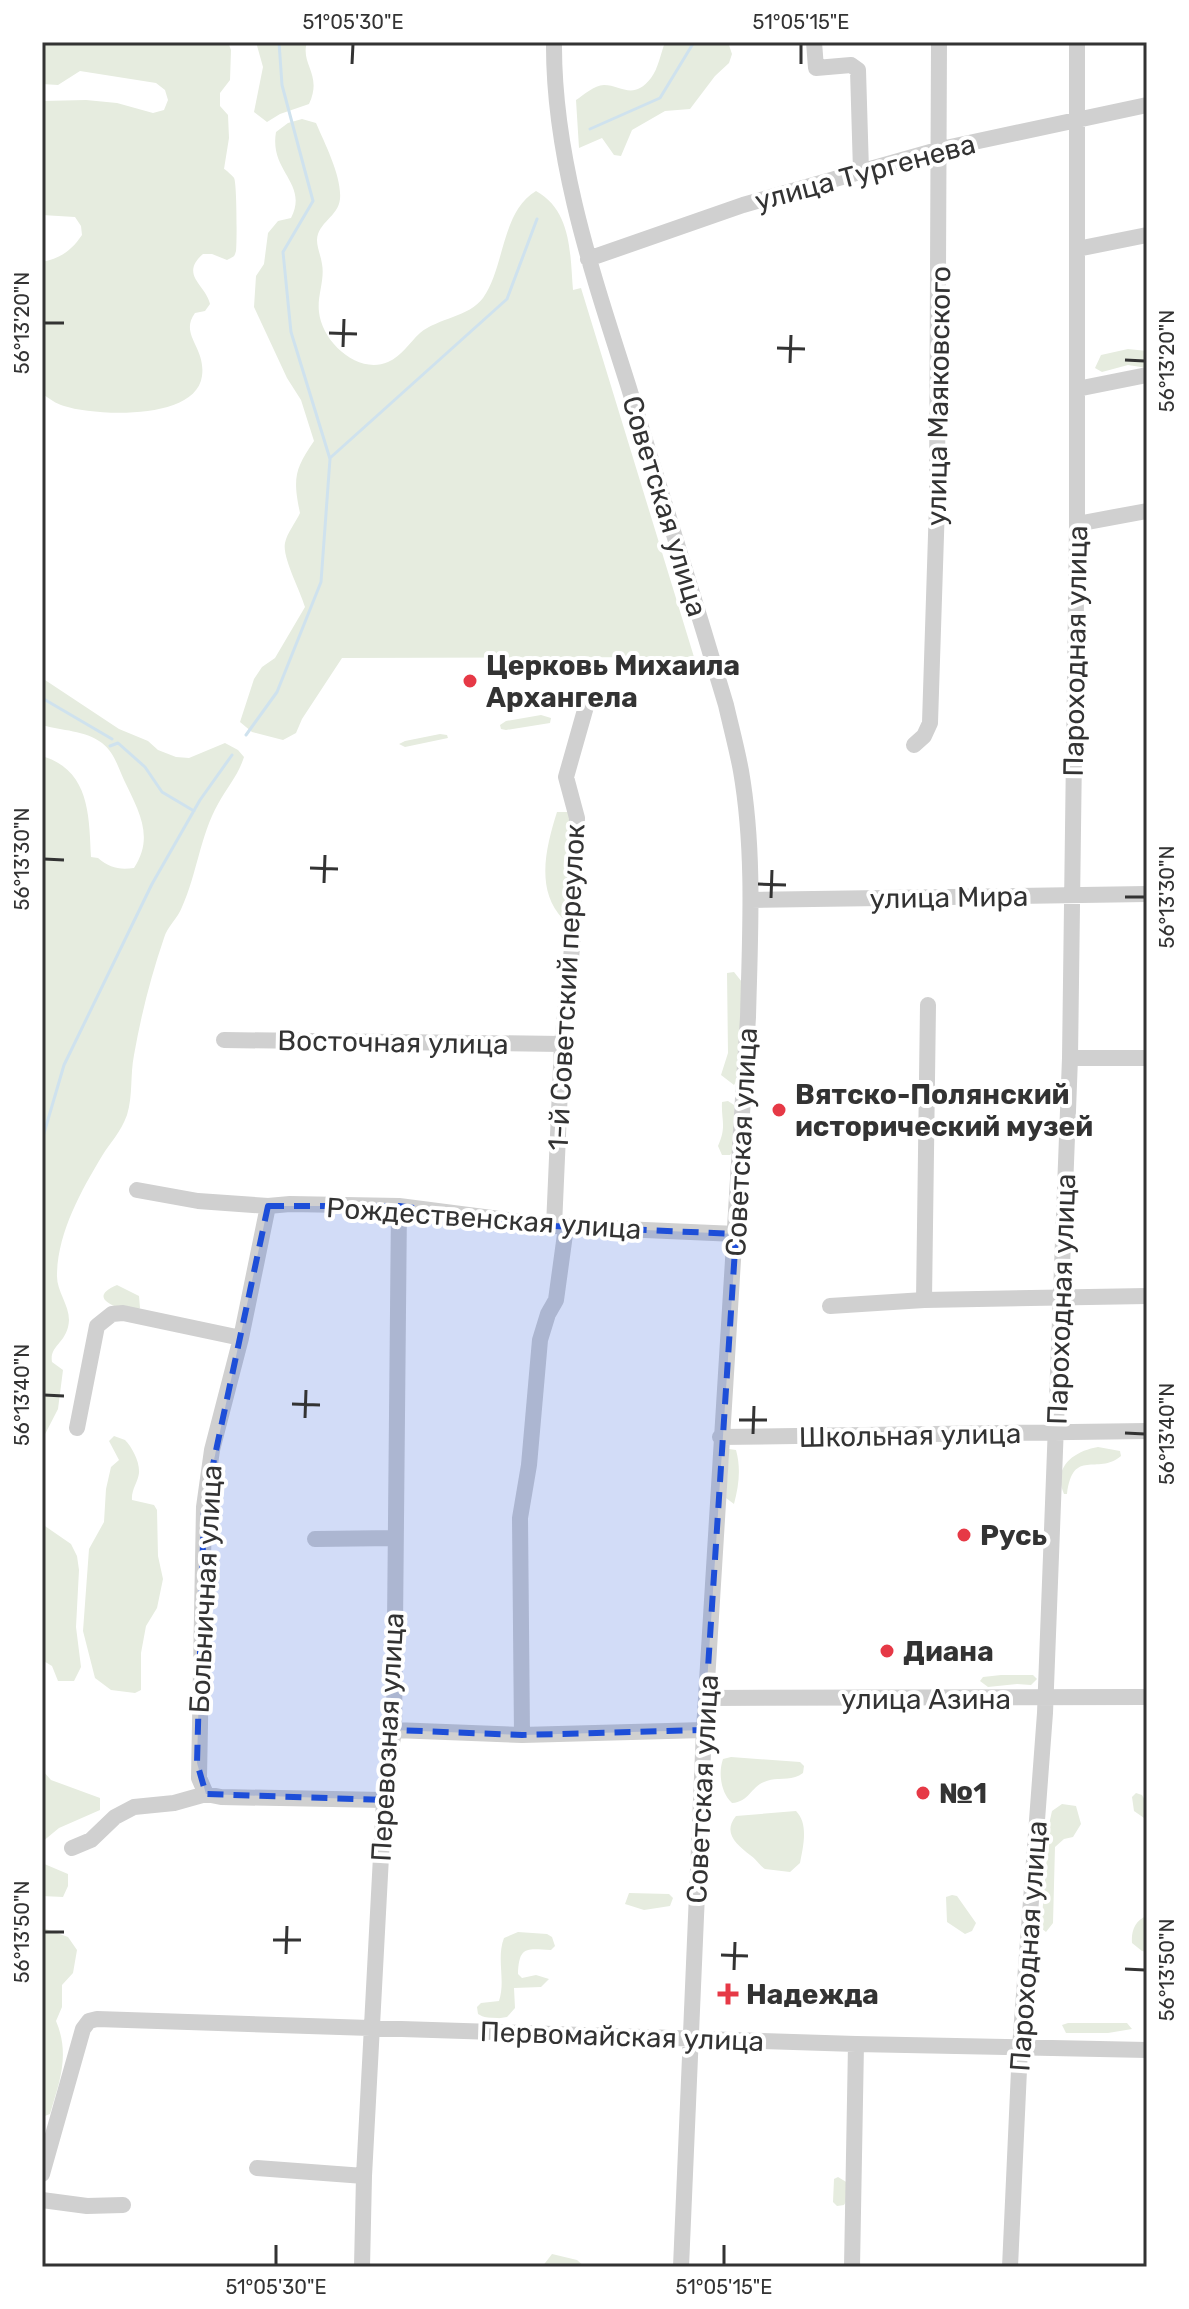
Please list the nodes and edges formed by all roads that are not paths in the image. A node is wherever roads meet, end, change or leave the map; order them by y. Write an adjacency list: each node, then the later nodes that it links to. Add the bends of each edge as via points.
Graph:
1 (554, 42): 11 (street, Советская улица, via 565,152)
2 (814, 42): 8 (street, via 816,68 851,65 858,70)
3 (939, 42): 7 (street, улица Маяковского)
4 (1077, 42): 6 (street, Пароходная улица)
5 (1147, 105): 6 (street, улица Тургенева)
6 (1078, 120): 7 (street, улица Тургенева); 10 (street, Пароходная улица)
7 (941, 149): 8 (street, улица Тургенева); 17 (street, улица Маяковского, via 930,723)
8 (861, 171): 11 (street, улица Тургенева)
9 (1147, 235): 10 (street)
10 (1077, 249): 13 (street, Пароходная улица)
11 (588, 259): 20 (street, Советская улица, via 726,705 741,772)
12 (1147, 375): 13 (street)
13 (1077, 389): 15 (street, Пароходная улица)
14 (1147, 511): 15 (street)
15 (1077, 524): 19 (street, Пароходная улица)
16 (587, 703): 23 (street, 1-й Советский переулок, via 566,777 577,818)
17 (914, 745)
18 (1147, 894): 19 (street, улица Мира)
19 (1073, 895): 20 (street, улица Мира); 24 (street, Пароходная улица)
20 (751, 900): 30 (street, Советская улица)
21 (928, 1005): 33 (street)
22 (224, 1040): 23 (street, Восточная улица)
23 (562, 1044): 29 (street, 1-й Советский переулок)
24 (1070, 1058): 25 (street); 32 (street, Пароходная улица)
25 (1147, 1058)
26 (137, 1190): 27 (street, Рождественская улица)
27 (268, 1206): 28 (street, Рождественская улица); 35 (street, Больничная улица)
28 (399, 1206): 29 (street, Рождественская улица); 40 (street, Перевозная улица)
29 (560, 1226): 30 (street, Рождественская улица); 47 (street, 1-й Советский переулок, via 556,1300 540,1340 520,1518)
30 (736, 1234): 39 (street, Советская улица)
31 (1147, 1296): 32 (street)
32 (1063, 1297): 33 (street); 38 (street, Пароходная улица)
33 (924, 1300): 34 (street)
34 (830, 1306)
35 (241, 1338): 36 (street, via 112,1314 97,1326); 48 (street, Больничная улица, via 212,1450 204,1507 197,1763)
36 (77, 1428)
37 (1147, 1431): 38 (street, Школьная улица)
38 (1055, 1433): 39 (street, Школьная улица); 44 (street, Пароходная улица)
39 (720, 1437): 43 (street, Советская улица)
40 (395, 1538): 41 (street); 45 (street, Перевозная улица)
41 (315, 1539)
42 (1147, 1697): 44 (street, улица Азина)
43 (706, 1698): 44 (street, улица Азина); 46 (street, Советская улица)
44 (1045, 1699): 54 (street, Пароходная улица)
45 (394, 1730): 47 (street); 49 (street, Перевозная улица)
46 (704, 1730): 47 (street); 52 (street, Советская улица)
47 (522, 1735)
48 (206, 1794): 49 (street); 50 (street, via 134,1807)
49 (384, 1800): 51 (street, Перевозная улица)
50 (72, 1848)
51 (373, 2028): 52 (street, Первомайская улица); 57 (street, Первомайская улица, via 89,2021); 58 (street, Перевозная улица)
52 (691, 2038): 53 (street, Первомайская улица); 62 (street, Советская улица)
53 (856, 2044): 54 (street, Первомайская улица); 63 (street)
54 (1020, 2048): 55 (street, Первомайская улица); 64 (street, Пароходная улица)
55 (1147, 2050)
56 (257, 2168): 58 (street)
57 (42, 2174)
58 (364, 2176): 61 (street, Перевозная улица)
59 (42, 2200): 60 (street)
60 (123, 2205)
61 (362, 2267)
62 (681, 2267)
63 (852, 2267)
64 (1010, 2267)

